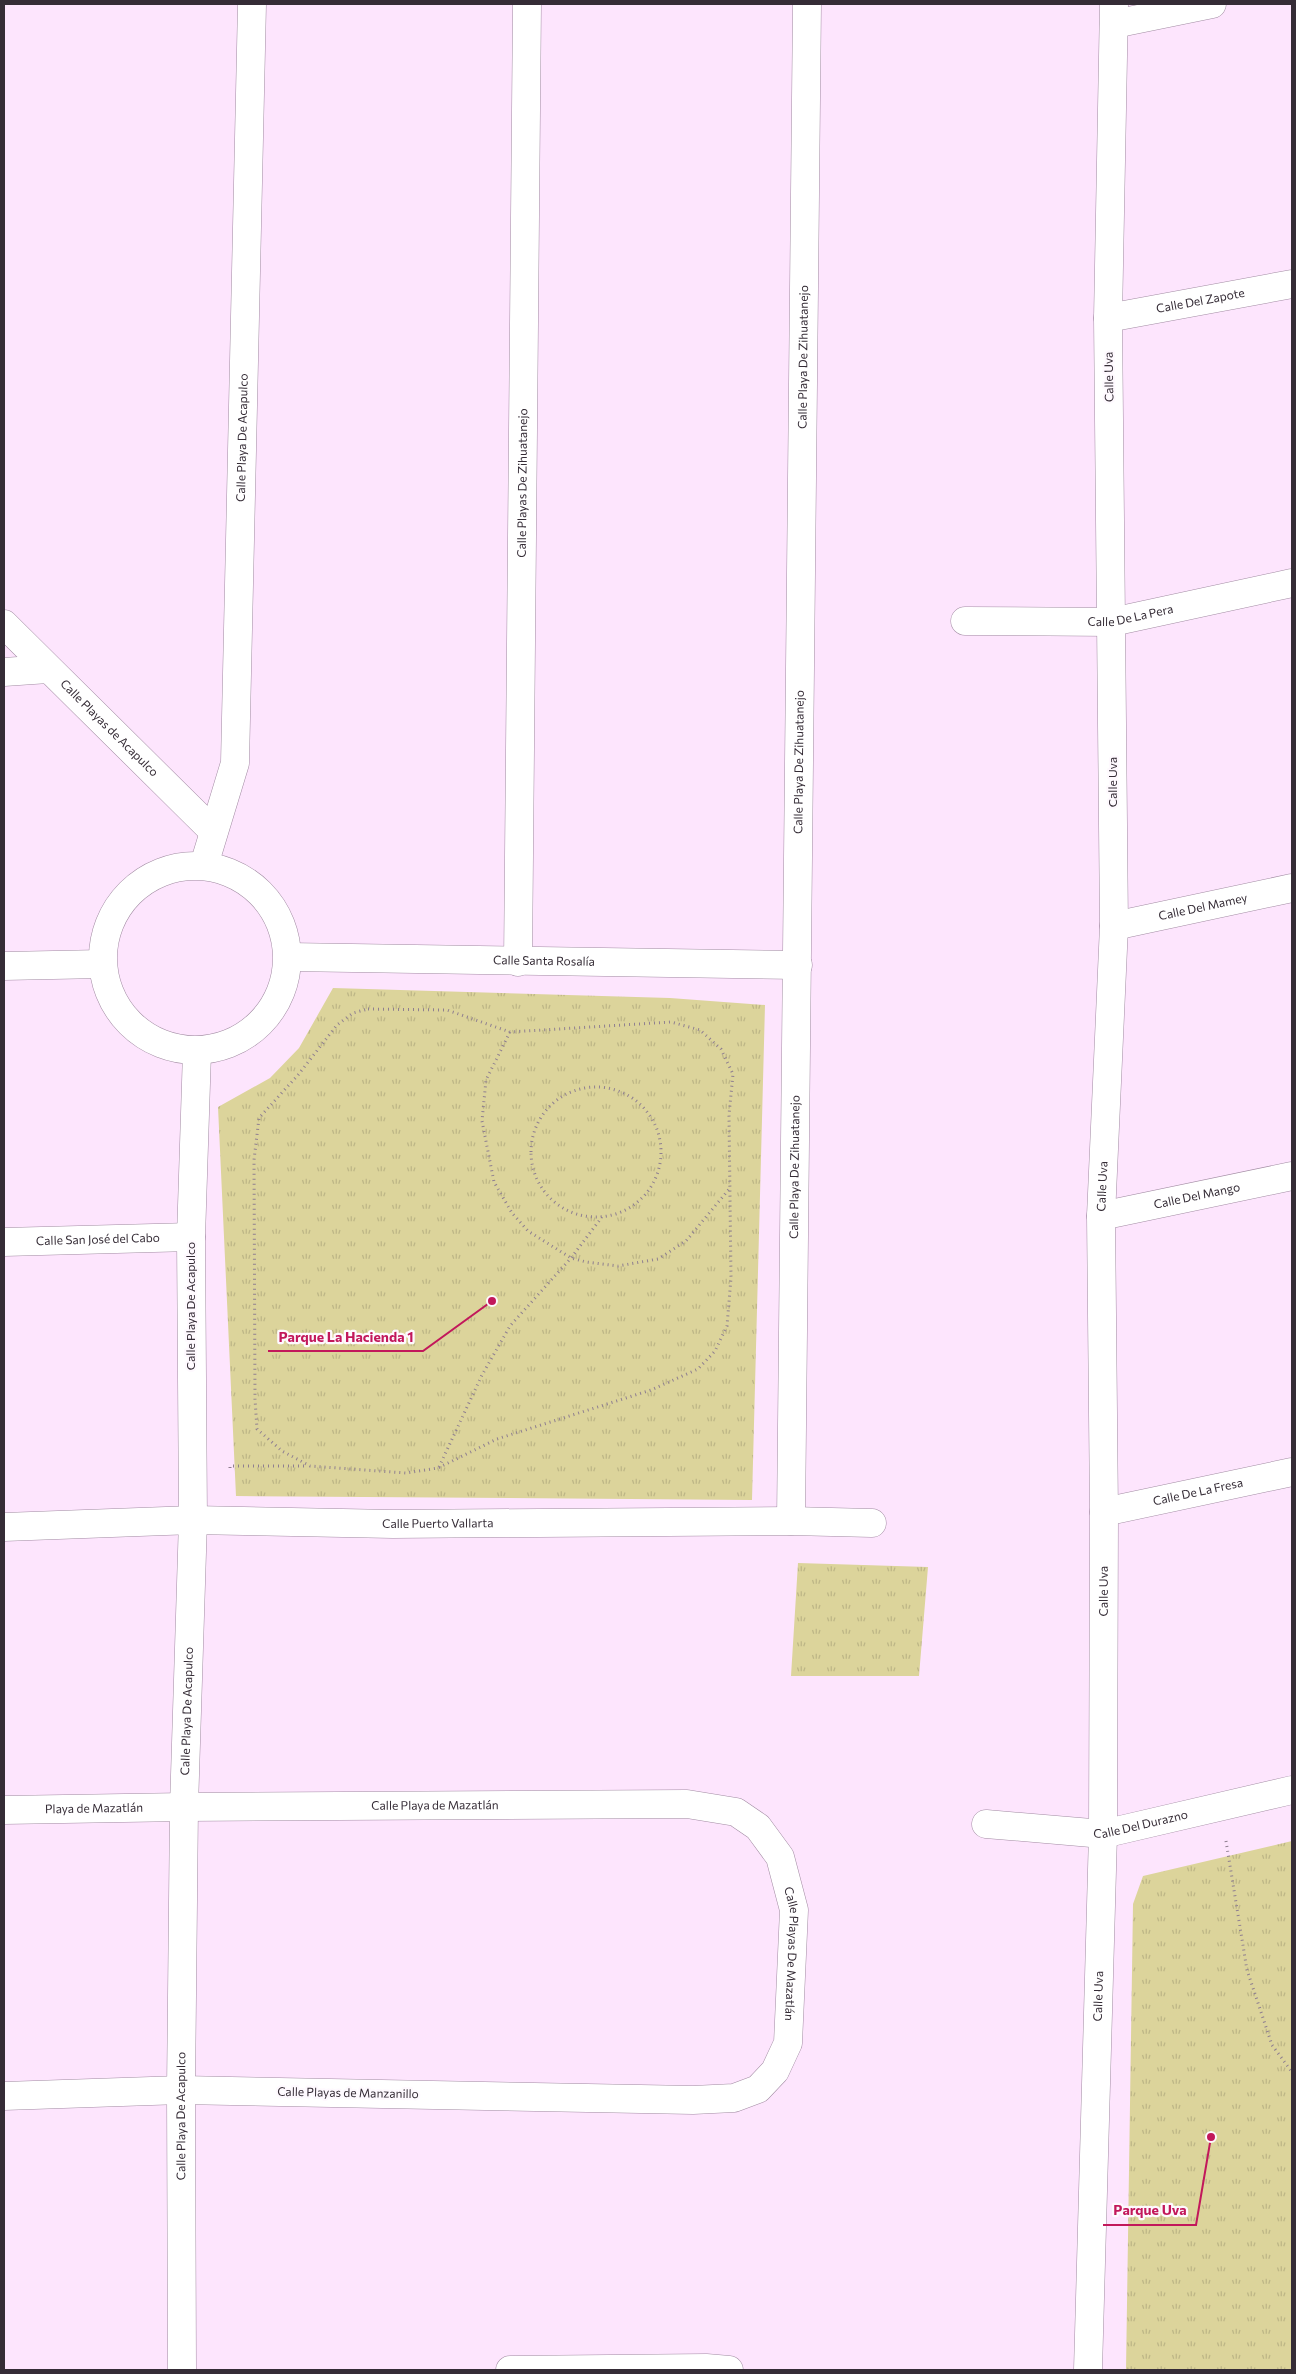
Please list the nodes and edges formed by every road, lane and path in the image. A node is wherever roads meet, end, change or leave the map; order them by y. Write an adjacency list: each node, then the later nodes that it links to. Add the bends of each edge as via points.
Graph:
1 (252, 4): 14 (street, Calle Playa De Acapulco, via 235,763)
2 (527, 4): 19 (street, Calle Playas De Zihuatanejo)
3 (807, 4): 22 (street, Calle Playa De Zihuatanejo)
4 (1212, 4): 5 (street)
5 (1114, 14): 7 (street, Calle Uva)
6 (1292, 284): 7 (street, Calle Del Zapote)
7 (1108, 318): 10 (street, Calle Uva)
8 (1292, 583): 10 (street, Calle De La Pera)
9 (965, 621): 10 (street, Calle De La Pera)
10 (1112, 622): 17 (street, Calle Uva)
11 (4, 624): 12 (street, Calle Playas de Acapulco)
12 (48, 669): 13 (street); 14 (street, Calle Playas de Acapulco)
13 (4, 672)
14 (213, 831): 15 (street, Calle Playa De Acapulco)
15 (204, 865): 18 (street, via 237,874 264,894 283,923); 20 (street, via 164,870 130,890 108,924)
16 (1292, 888): 17 (street, Calle Del Mamey)
17 (1114, 926): 27 (street, Calle Uva)
18 (289, 957): 19 (street, Calle Santa Rosalía); 24 (street, via 278,1004 244,1039)
19 (518, 962): 22 (street, Calle Santa Rosalía)
20 (102, 964): 21 (street); 24 (street, via 116,1009 152,1041)
21 (4, 966)
22 (798, 966): 38 (street, Calle Playa De Zihuatanejo)
23 (510, 1032): 26 (path, via 671,1022 700,1030 721,1049 733,1074 729,1115); 31 (path, via 486,1080 482,1102 485,1144 494,1182 512,1213 528,1231); 33 (path, via 447,1010 368,1009 353,1013 337,1025 259,1118 254,1160 254,1389 257,1429 282,1451)
24 (197, 1052): 29 (street, Calle Playa De Acapulco)
25 (1292, 1176): 27 (street, Calle Del Mango)
26 (730, 1187): 31 (path, via 686,1241 658,1259 618,1266); 34 (path, via 731,1278 727,1326 715,1351 698,1369 651,1390 498,1439)
27 (1100, 1216): 36 (street, Calle Uva)
28 (602, 1217): 28 (path, via 581,1216 560,1208 544,1193 534,1174 530,1153 533,1132 543,1113 559,1097 578,1088 600,1087 621,1091 639,1103 652,1120 660,1140 660,1162 654,1182 641,1199 623,1212); 31 (path)
29 (190, 1237): 30 (street, Calle San José del Cabo); 37 (street, Calle Playa De Acapulco)
30 (4, 1242)
31 (571, 1258): 34 (path, via 510,1326)
32 (230, 1466): 33 (path)
33 (310, 1466): 34 (path, via 406,1473)
34 (438, 1468)
35 (1292, 1472): 36 (street, Calle De La Fresa)
36 (1104, 1512): 47 (street, Calle Uva)
37 (193, 1520): 38 (street, Calle Puerto Vallarta, via 393,1524); 40 (street, Calle Puerto Vallarta); 44 (street, Calle Playa De Acapulco)
38 (791, 1521): 39 (street, Calle Puerto Vallarta)
39 (872, 1523)
40 (4, 1527)
41 (1292, 1790): 43 (street, Calle Del Durazno)
42 (687, 1804): 44 (street, Calle Playa de Mazatlán); 51 (street, Calle Playas De Mazatlán, via 736,1812 758,1827 780,1857 794,1910 788,2043 776,2071 758,2089 734,2098)
43 (1220, 1806): 47 (street, Calle Del Durazno); 48 (path, via 1247,1970 1272,2045)
44 (184, 1807): 45 (street, Playa de Mazatlán); 49 (street, Calle Playa De Acapulco)
45 (4, 1810)
46 (986, 1824): 47 (street, Calle Del Durazno)
47 (1103, 1834): 55 (street, Calle Uva)
48 (1292, 2072)
49 (181, 2090): 50 (street, Calle Playas de Manzanillo); 51 (street, Calle Playas de Manzanillo); 53 (street, Calle Playa De Acapulco)
50 (4, 2096)
51 (693, 2100)
52 (718, 2369): 54 (street)
53 (182, 2370)
54 (510, 2370)
55 (1088, 2370)

